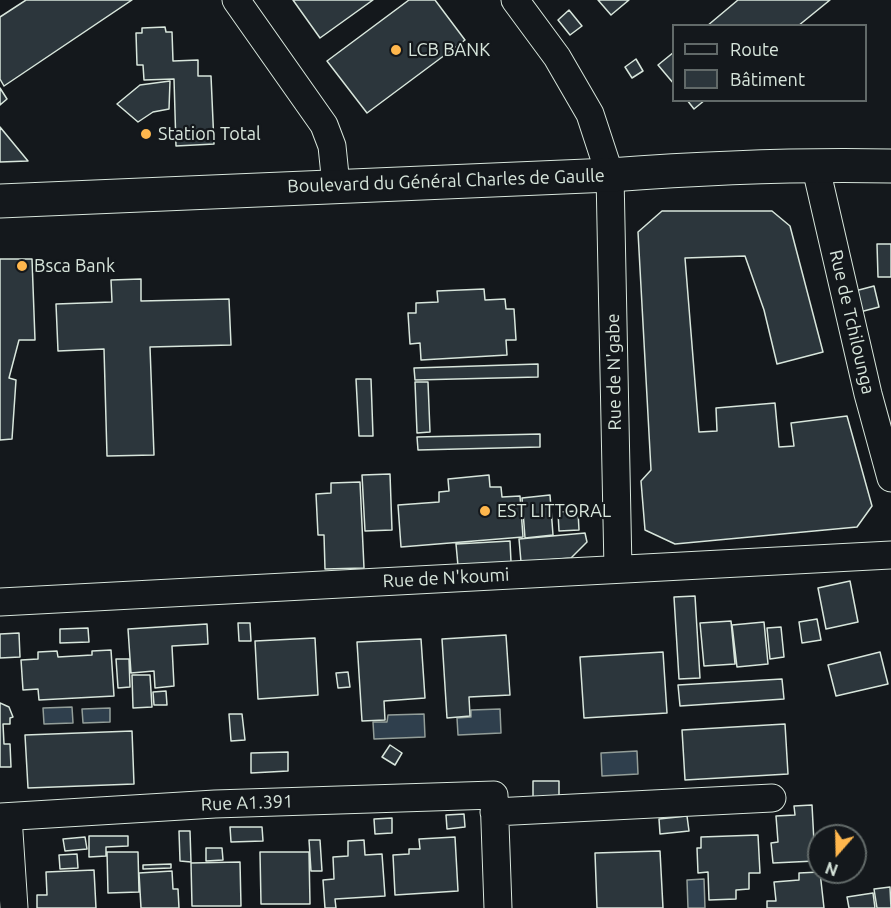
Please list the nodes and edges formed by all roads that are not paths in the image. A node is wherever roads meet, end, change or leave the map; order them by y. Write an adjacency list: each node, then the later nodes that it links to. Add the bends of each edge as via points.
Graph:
1 (236, 0): 6 (street, via 324,125 332,146)
2 (515, 0): 5 (street, Rue de N'gabe, via 557,57 590,114)
3 (815, 164): 4 (main road, Boulevard du Général Charles de Gaulle); 5 (main road, Boulevard du Général Charles de Gaulle); 8 (street, Rue de Tchilounga)
4 (891, 166)
5 (610, 175): 6 (main road, Boulevard du Général Charles de Gaulle); 10 (street, Rue de N'gabe)
6 (336, 185): 7 (main road, Boulevard du Général Charles de Gaulle)
7 (0, 201)
8 (891, 478)
9 (891, 555): 10 (street, Rue de N'koumi)
10 (618, 569): 11 (street, Rue de N'koumi)
11 (0, 602)
12 (771, 798): 13 (street, Rue A1.391)
13 (494, 803): 14 (street, Rue A1.391, via 215,804); 16 (street)
14 (4, 817): 15 (street)
15 (14, 908)
16 (498, 908)

